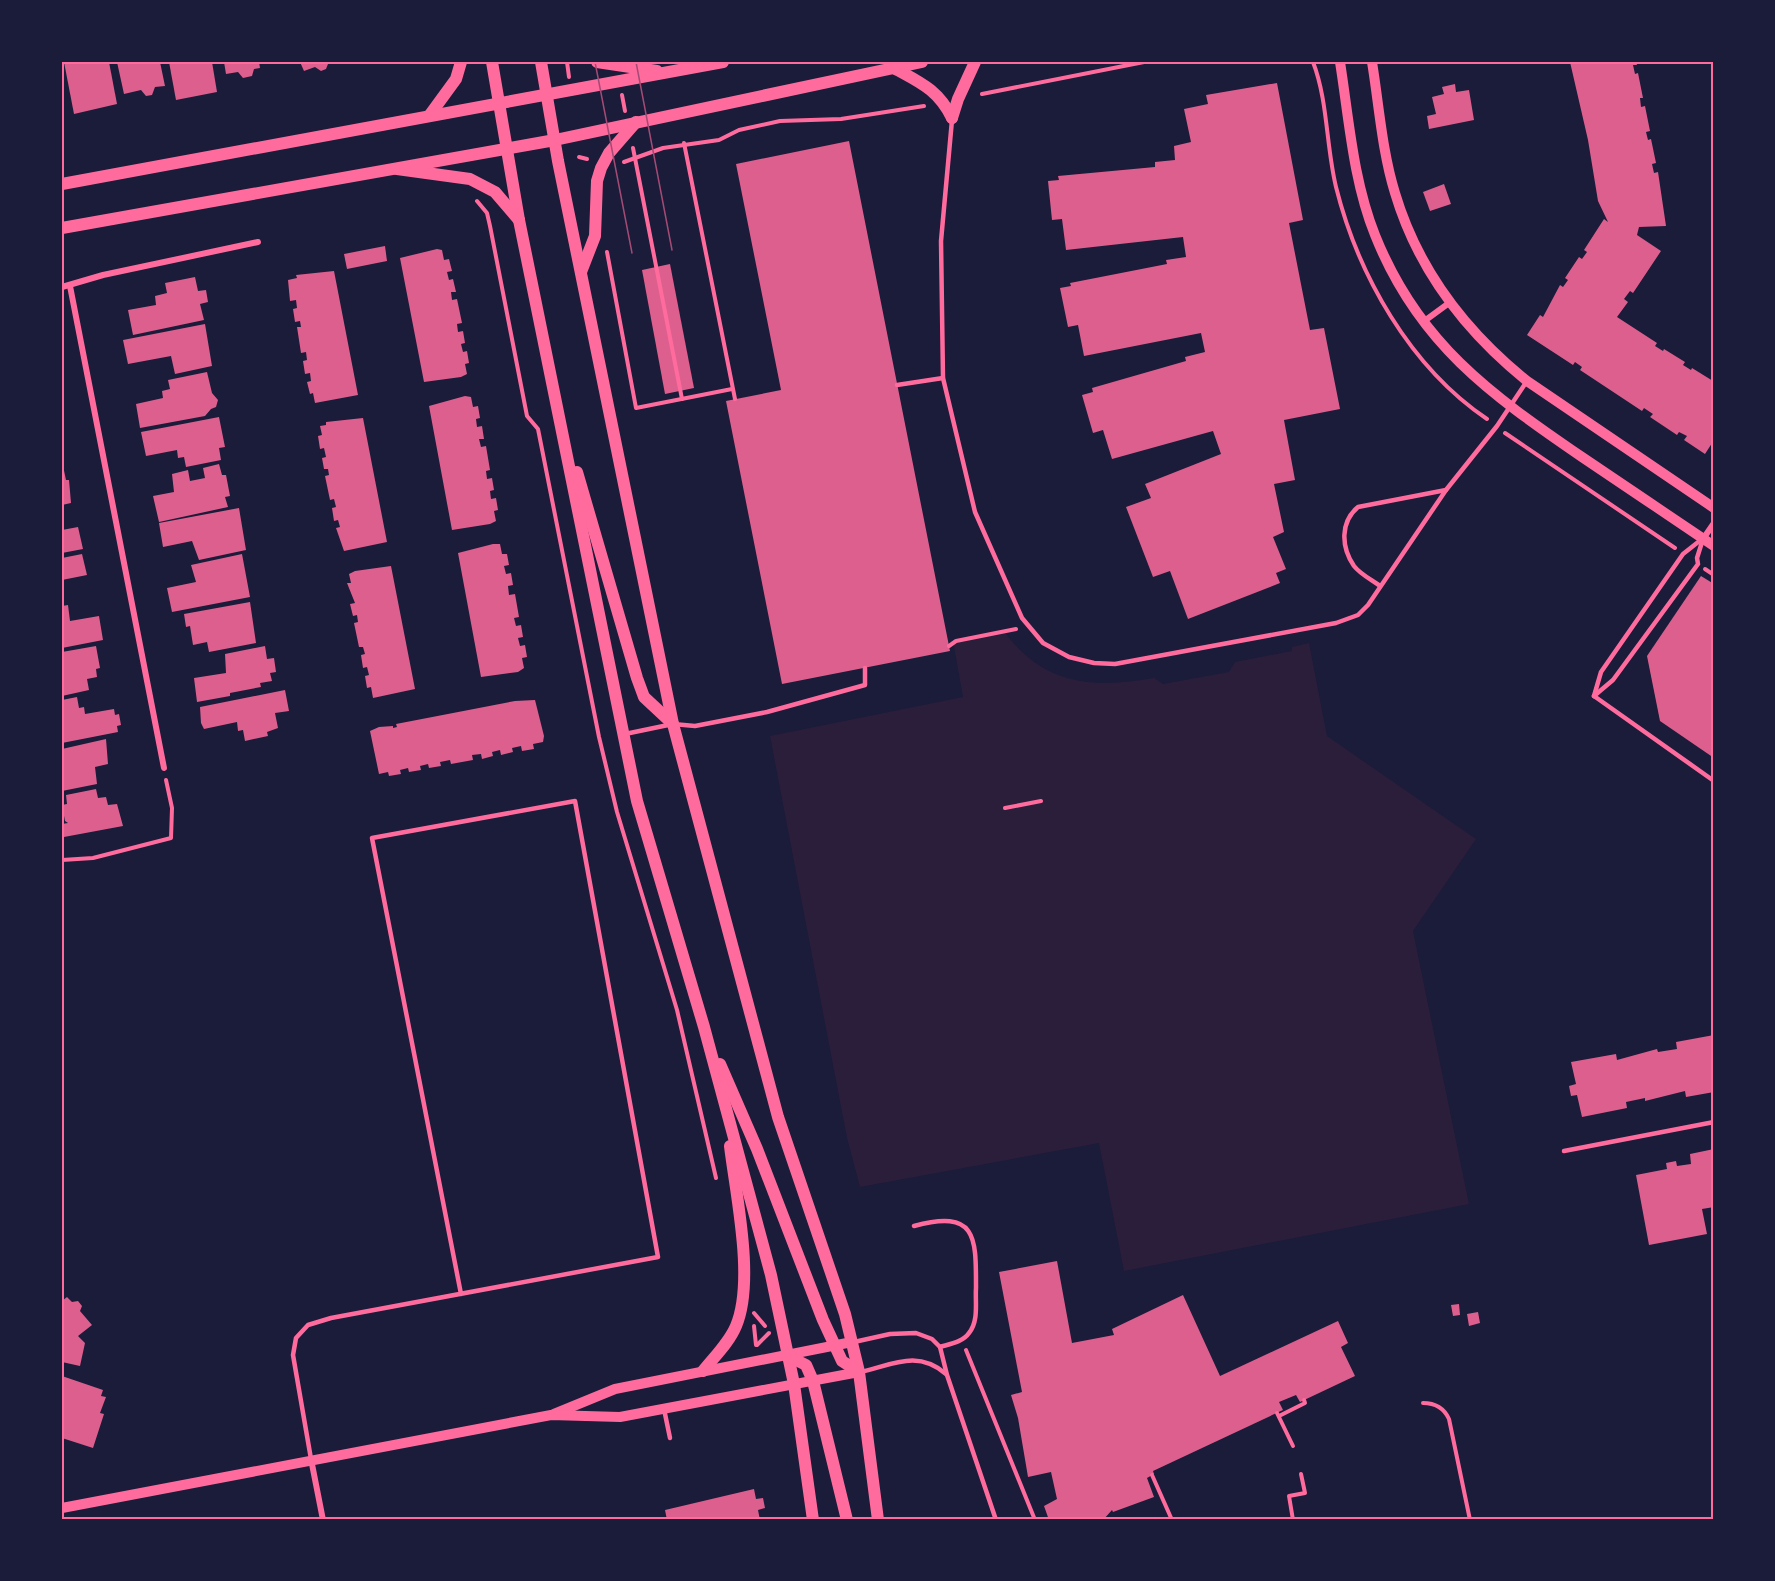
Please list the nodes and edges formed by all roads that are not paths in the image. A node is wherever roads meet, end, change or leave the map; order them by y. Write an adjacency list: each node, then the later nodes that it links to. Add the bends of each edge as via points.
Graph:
1 (461, 62): 14 (main road, via 456,80)
2 (492, 62): 13 (main road)
3 (541, 62): 12 (main road)
4 (597, 62): 11 (main road)
5 (723, 62): 11 (main road)
6 (922, 62): 10 (main road)
7 (975, 62): 15 (main road)
8 (1340, 62): 28 (street, via 1359,183 1369,216 1399,284)
9 (1372, 62): 27 (street, via 1394,192 1424,263)
10 (891, 67): 15 (main road, via 933,90); 16 (main road)
11 (648, 72): 12 (main road)
12 (546, 94): 13 (main road); 17 (main road)
13 (499, 104): 14 (main road); 18 (main road)
14 (429, 116): 20 (main road)
15 (952, 118): 29 (lane, via 941,241)
16 (632, 120): 17 (main road); 24 (main road, via 603,162 597,181 595,236)
17 (555, 140): 18 (main road); 24 (main road)
18 (506, 148): 19 (main road); 21 (main road)
19 (393, 168): 21 (main road, via 470,179 495,192); 22 (main road)
20 (62, 184)
21 (519, 220): 31 (main road)
22 (62, 228)
23 (258, 242): 25 (street, via 103,274)
24 (581, 274): 42 (main road)
25 (70, 286): 26 (street); 44 (street)
26 (62, 288)
27 (1449, 303): 28 (street); 30 (street, via 1489,349)
28 (1423, 322): 33 (street, via 1459,365)
29 (943, 378): 32 (lane); 39 (lane, via 975,512 1022,618 1043,643 1070,657 1115,664 1336,623 1358,615)
30 (1527, 381): 33 (lane); 35 (street)
31 (552, 383): 42 (main road, via 637,678 648,702); 43 (main road)
32 (897, 385)
33 (1509, 408): 34 (lane); 37 (street)
34 (1446, 490): 39 (lane); 39 (lane, via 1358,507 1350,514 1344,546 1355,567)
35 (1713, 507)
36 (1713, 523): 37 (street)
37 (1703, 539): 38 (street); 41 (lane, via 1683,554 1601,672); 41 (lane, via 1696,558 1698,564 1613,680)
38 (1713, 546)
39 (1380, 586)
40 (865, 668): 42 (lane, via 865,686 767,712 695,726)
41 (1594, 696): 45 (lane)
42 (673, 724): 43 (lane); 52 (main road, via 778,1117)
43 (623, 735): 46 (main road, via 637,801)
44 (164, 768)
45 (1713, 781)
46 (704, 1027): 47 (main road); 53 (main road)
47 (727, 1112): 55 (main road, via 771,1275); 56 (main road, via 744,1272 735,1329)
48 (1713, 1122): 49 (lane)
49 (1564, 1151)
50 (914, 1226): 54 (lane, via 948,1220 963,1226 976,1245 974,1324 967,1336)
51 (461, 1294): 51 (lane, via 658,1257 575,801 372,838); 64 (lane, via 308,1325 296,1338 293,1355)
52 (852, 1342): 53 (street); 54 (lane, via 916,1333); 57 (main road)
53 (835, 1346): 55 (street); 57 (main road, via 842,1360)
54 (940, 1347): 58 (lane)
55 (788, 1356): 56 (street); 59 (main road, via 806,1365); 60 (main road)
56 (703, 1371): 62 (street, via 615,1389)
57 (859, 1372): 58 (lane, via 914,1360 933,1364); 59 (street); 69 (main road)
58 (947, 1375): 70 (lane)
59 (813, 1381): 60 (street); 68 (main road)
60 (794, 1384): 61 (street); 67 (main road)
61 (664, 1409): 62 (street, via 620,1417); 63 (lane)
62 (551, 1415): 64 (street)
63 (670, 1438)
64 (311, 1460): 65 (street); 66 (street)
65 (62, 1508)
66 (323, 1520)
67 (813, 1520)
68 (848, 1520)
69 (878, 1520)
70 (996, 1520)

